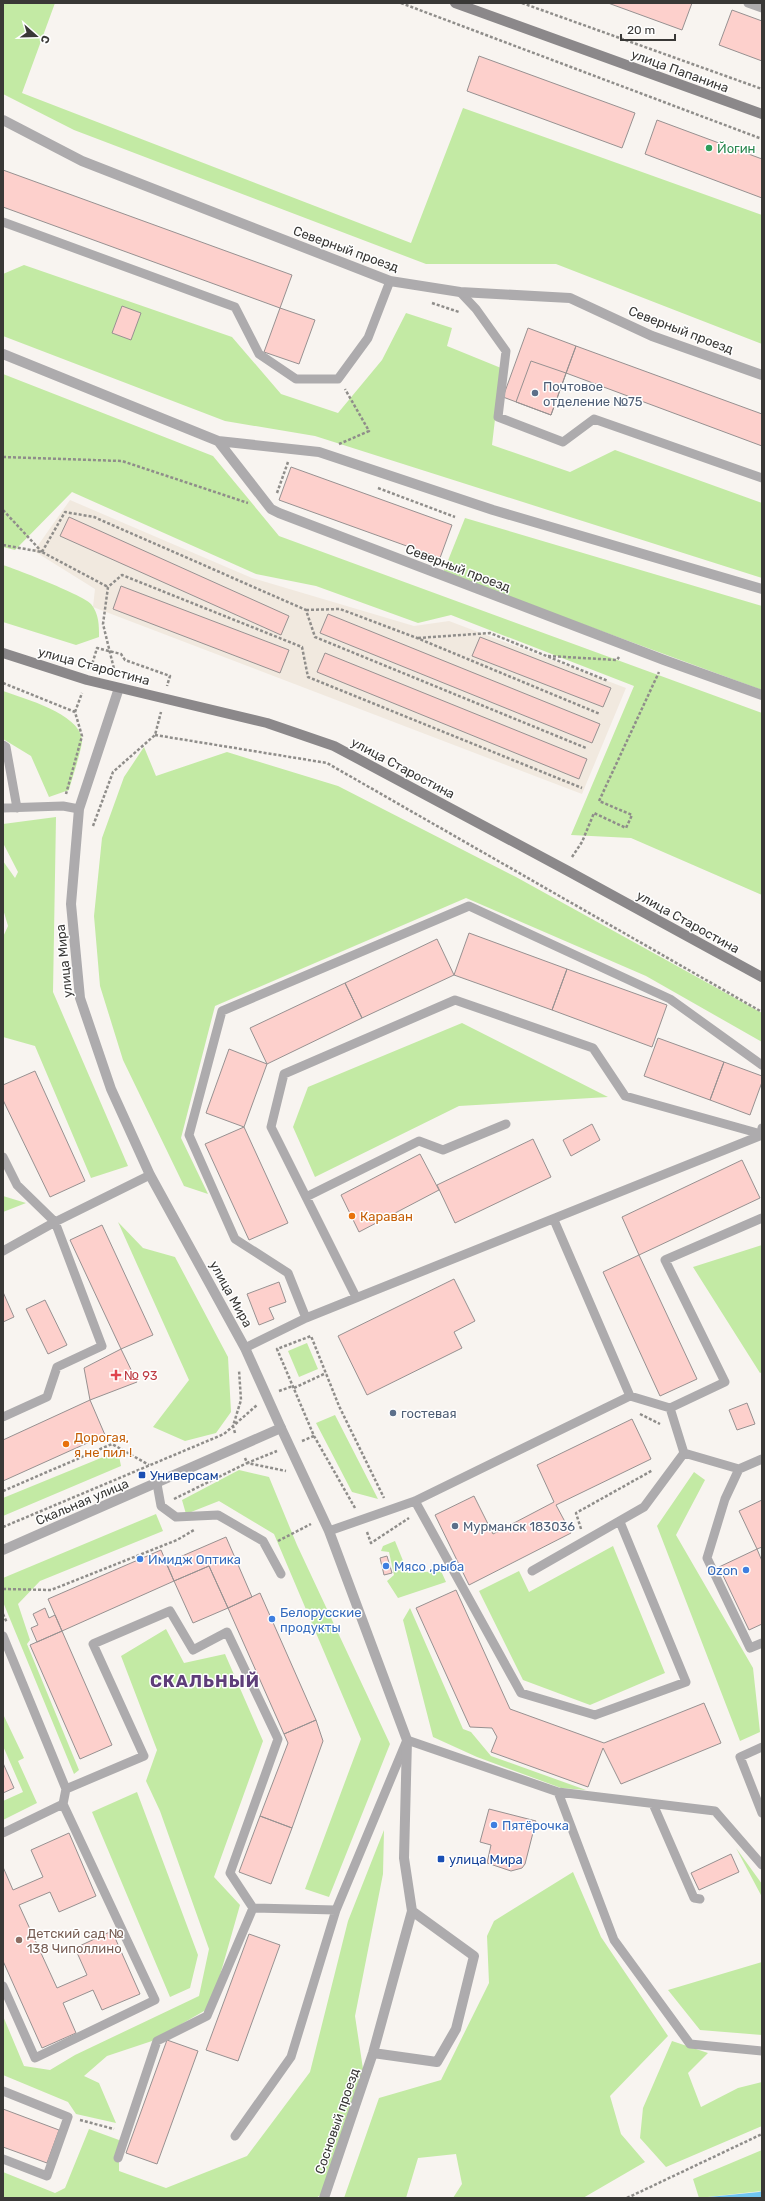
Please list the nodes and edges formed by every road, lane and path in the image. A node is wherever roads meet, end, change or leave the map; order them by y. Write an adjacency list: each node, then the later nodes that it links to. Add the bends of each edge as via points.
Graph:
1 (401, 3): 9 (path)
2 (454, 3): 7 (main road, улица Папанина)
3 (522, 3): 6 (path)
4 (748, 3): 5 (lane)
5 (762, 8)
6 (762, 89)
7 (762, 114)
8 (3, 120): 11 (street, Северный проезд, via 82,161)
9 (762, 139)
10 (3, 222): 15 (lane, via 235,307 259,354 296,379)
11 (390, 281): 12 (street, Северный проезд); 15 (lane, via 368,338)
12 (460, 292): 14 (street, Северный проезд, via 570,298 652,336); 20 (lane, via 506,351 498,417 563,442 594,419)
13 (3, 354): 16 (street)
14 (762, 375)
15 (338, 379): 17 (path, via 369,431)
16 (218, 441): 17 (street); 32 (street, Северный проезд, via 271,509)
17 (319, 452): 29 (street, via 493,510)
18 (3, 457): 23 (path, via 122,461)
19 (290, 458): 21 (path)
20 (762, 478)
21 (279, 486)
22 (374, 487): 25 (path)
23 (249, 503)
24 (3, 510): 27 (path)
25 (455, 516)
26 (3, 545): 27 (path)
27 (42, 552): 28 (path); 30 (path, via 65,512 94,517)
28 (108, 588): 38 (path, via 103,624); 43 (path, via 122,575 302,647 308,677)
29 (762, 589)
30 (306, 610): 31 (path, via 340,609); 42 (path, via 315,637)
31 (418, 638): 34 (path, via 490,633); 40 (path)
32 (625, 646): 34 (path, via 617,660); 39 (street, Северный проезд)
33 (3, 653): 38 (main road, улица Старостина)
34 (545, 655): 35 (path)
35 (608, 681)
36 (654, 682): 49 (path, via 599,801 632,814 626,828 594,813 582,842)
37 (3, 683): 44 (path, via 75,712 82,736)
38 (119, 688): 47 (street, улица Мира); 49 (main road, улица Старостина, via 267,723 334,746)
39 (762, 695)
40 (600, 714)
41 (3, 745): 46 (lane, via 6,747)
42 (586, 748)
43 (582, 788)
44 (63, 806): 46 (lane); 47 (lane)
45 (3, 808): 46 (lane)
46 (17, 808)
47 (80, 809): 56 (street, улица Мира, via 71,904 80,998 111,1089)
48 (92, 828): 51 (path, via 113,772 155,735 327,763)
49 (564, 869): 50 (main road, улица Старостина)
50 (762, 977)
51 (762, 1012)
52 (762, 1065): 63 (lane, via 670,999 469,906 222,1011 189,1134 235,1239 288,1273)
53 (506, 1124): 57 (lane, via 443,1150 419,1140)
54 (762, 1132): 57 (lane, via 625,1096 593,1048 455,1000 284,1074 271,1127); 59 (lane)
55 (3, 1157): 60 (lane, via 17,1185)
56 (150, 1175): 60 (lane); 64 (street, улица Мира)
57 (306, 1197): 62 (lane)
58 (762, 1218): 70 (lane, via 665,1260 725,1382)
59 (554, 1220): 62 (lane); 69 (lane)
60 (55, 1222): 61 (lane); 72 (lane, via 102,1346 56,1367 47,1397)
61 (3, 1251)
62 (356, 1297): 63 (lane)
63 (306, 1318): 64 (lane)
64 (250, 1346): 65 (path); 73 (street, улица Мира)
65 (278, 1349): 67 (path, via 311,1336); 68 (path)
66 (238, 1369): 77 (path, via 241,1400 233,1426 224,1434)
67 (326, 1373): 68 (path); 85 (path, via 339,1406)
68 (294, 1388): 87 (path, via 314,1436)
69 (630, 1396): 70 (lane); 83 (lane)
70 (670, 1408): 75 (lane)
71 (637, 1413): 74 (path, via 661,1424)
72 (3, 1417)
73 (281, 1428): 81 (street, Скальная улица); 92 (street, улица Мира)
74 (662, 1432)
75 (684, 1452): 79 (lane); 89 (lane, via 644,1507)
76 (762, 1459): 79 (lane)
77 (149, 1465): 82 (path, via 112,1444); 90 (path)
78 (657, 1468): 93 (path, via 576,1513 581,1530)
79 (739, 1470): 100 (lane, via 725,1499 707,1558 750,1648)
80 (291, 1472): 84 (path, via 247,1463)
81 (157, 1484): 84 (lane); 95 (street, Скальная улица)
82 (3, 1491)
83 (415, 1501): 85 (lane); 86 (lane)
84 (161, 1506): 94 (lane, via 176,1518 218,1515 263,1541)
85 (390, 1509): 87 (lane)
86 (421, 1511): 87 (path, via 371,1543); 89 (lane, via 521,1693 595,1715 686,1682)
87 (362, 1520): 92 (lane)
88 (317, 1522): 94 (path)
89 (620, 1522): 96 (lane)
90 (3, 1527)
91 (195, 1530): 98 (path, via 177,1540 51,1590)
92 (329, 1531): 101 (street, улица Мира)
93 (575, 1534)
94 (265, 1546): 97 (lane)
95 (3, 1550)
96 (532, 1571)
97 (281, 1574)
98 (3, 1589)
99 (3, 1636): 103 (lane)
100 (762, 1643)
101 (407, 1740): 104 (lane); 112 (lane); 113 (street, улица Мира, via 404,1858)
102 (762, 1747): 107 (lane, via 740,1757)
103 (66, 1789): 105 (lane); 111 (lane, via 144,1756 93,1644 170,1611 193,1650 227,1632 278,1739 230,1873)
104 (558, 1792): 106 (lane); 115 (lane, via 614,1940 690,2044)
105 (63, 1804): 108 (lane); 114 (lane, via 155,2000 34,2058)
106 (653, 1804): 109 (lane, via 715,1811); 110 (lane, via 694,1898)
107 (762, 1813)
108 (3, 1833)
109 (762, 1865)
110 (700, 1899)
111 (253, 1908): 112 (lane); 122 (lane, via 207,2016 157,2040)
112 (336, 1910): 121 (lane, via 292,2058)
113 (412, 1911): 116 (street, улица Мира); 116 (street, via 474,1956 456,2029 437,2062)
114 (3, 1986)
115 (762, 2051)
116 (373, 2053): 124 (street, Сосновый проезд)
117 (3, 2091): 118 (lane)
118 (68, 2116): 119 (path); 123 (lane, via 47,2176)
119 (115, 2129)
120 (762, 2134): 125 (path)
121 (235, 2136)
122 (118, 2158)
123 (3, 2159)
124 (324, 2198)
125 (628, 2198)

